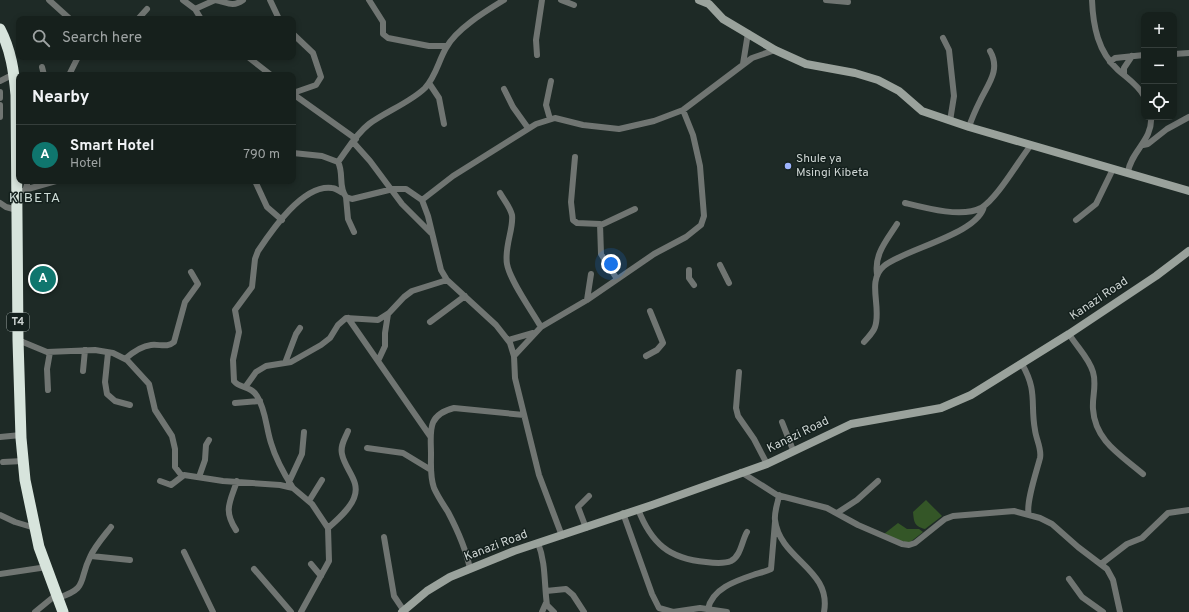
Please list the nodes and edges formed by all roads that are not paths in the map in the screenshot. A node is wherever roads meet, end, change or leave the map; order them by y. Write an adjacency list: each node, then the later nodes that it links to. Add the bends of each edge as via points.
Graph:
1 (49, 0): 17 (street)
2 (183, 0): 15 (street)
3 (215, 0): 4 (street, via 228,5); 15 (street)
4 (243, 0)
5 (270, 0): 20 (street)
6 (369, 0): 25 (street, via 383,22 383,34 388,38 429,46)
7 (504, 0): 25 (street, via 472,21)
8 (542, 0): 30 (street, via 536,40)
9 (561, 0): 14 (street)
10 (699, 0): 22 (main road, via 707,3 723,19)
11 (826, 0): 13 (street)
12 (1092, 0): 35 (street, via 1093,21 1098,39 1104,55)
13 (848, 2)
14 (574, 5)
15 (194, 9): 19 (street)
16 (147, 10): 18 (street)
17 (67, 16)
18 (141, 16)
19 (199, 16)
20 (278, 16)
21 (0, 29): 41 (highway, T4)
22 (748, 33): 26 (main road); 36 (street)
23 (296, 37): 48 (street, via 313,53 321,77 316,85)
24 (943, 38): 59 (street, via 948,50 954,96)
25 (447, 46): 45 (street)
26 (775, 50): 36 (street, via 760,53); 59 (main road, via 806,64 878,80 899,91 922,111)
27 (990, 51): 61 (street, via 994,58 994,75)
28 (1189, 53): 29 (street)
29 (1177, 54)
30 (537, 55)
31 (1141, 55): 32 (street)
32 (1132, 56): 35 (street, via 1116,58); 42 (street, via 1124,68)
33 (77, 60): 39 (street)
34 (252, 60): 40 (street)
35 (1110, 62): 42 (street)
36 (743, 64): 54 (street)
37 (42, 67): 38 (street)
38 (43, 72)
39 (71, 72)
40 (267, 72)
41 (14, 74): 43 (street); 53 (highway, T4)
42 (1124, 74): 49 (street)
43 (0, 81)
44 (551, 81): 57 (street, via 546,105)
45 (429, 84): 60 (street, via 439,98); 63 (street, via 416,95 370,123)
46 (504, 89): 62 (street)
47 (0, 92): 51 (street)
48 (296, 92)
49 (1141, 93)
50 (296, 95): 63 (street)
51 (0, 98)
52 (0, 105): 55 (street)
53 (16, 107)
54 (683, 110): 57 (street, via 624,129 593,127); 99 (street, via 698,152 704,220 699,228 686,237 654,254)
55 (0, 117)
56 (1189, 117): 65 (street)
57 (550, 119): 62 (street)
58 (1151, 120): 65 (street, via 1150,131)
59 (950, 121): 61 (main road)
60 (444, 124)
61 (969, 127): 64 (main road)
62 (528, 128): 80 (street, via 444,182)
63 (355, 140): 68 (street); 75 (street)
64 (1031, 145): 69 (main road); 83 (street)
65 (1143, 145): 70 (street)
66 (296, 153): 68 (street, via 322,156)
67 (575, 157): 90 (street, via 571,202 573,220 577,223)
68 (338, 162): 79 (street)
69 (1113, 168): 70 (main road); 88 (street, via 1096,204)
70 (1128, 172): 77 (main road)
71 (21, 184): 76 (highway, T4)
72 (26, 184): 76 (street)
73 (46, 184): 76 (street)
74 (256, 184): 87 (street, via 267,208)
75 (392, 189): 79 (street, via 359,198); 80 (street, via 412,191); 92 (street, via 402,204)
76 (21, 191): 84 (highway, T4)
77 (1189, 191)
78 (500, 193): 109 (street, via 512,218 507,244 507,265)
79 (344, 195): 87 (street, via 331,188 319,190 303,198); 91 (street, via 348,219)
80 (422, 200): 92 (street)
81 (905, 203): 83 (street, via 929,210 964,212)
82 (2, 204): 84 (street); 86 (street)
83 (984, 206): 98 (street, via 979,215 959,231 889,262)
84 (17, 210): 113 (highway, T4)
85 (635, 210): 90 (street)
86 (0, 211)
87 (282, 220): 127 (street, via 258,251 252,287 235,310 239,332 233,360 234,377 236,383)
88 (1076, 220)
89 (897, 224): 98 (street, via 880,250)
90 (600, 225): 99 (street, via 601,254)
91 (354, 232)
92 (432, 234): 100 (street, via 437,260)
93 (1189, 251): 112 (main road, Kanazi Road)
94 (720, 265): 101 (street)
95 (689, 270): 102 (street, via 689,278)
96 (191, 272): 121 (street, via 198,284 185,302 174,342 168,346 143,347)
97 (591, 274): 104 (street)
98 (877, 274): 115 (street, via 877,319)
99 (617, 279): 104 (street)
100 (447, 280): 103 (street); 106 (street, via 412,291)
101 (729, 283)
102 (694, 285)
103 (465, 296): 108 (street); 114 (street)
104 (587, 300): 109 (street)
105 (650, 311): 120 (street, via 663,343)
106 (388, 314): 107 (street, via 378,320); 122 (street, via 385,346)
107 (348, 318): 122 (street); 123 (street, via 338,325 330,338 321,345)
108 (430, 322)
109 (541, 327): 111 (street)
110 (300, 328): 123 (street)
111 (534, 332): 114 (street); 119 (street)
112 (1069, 334): 124 (main road, Kanazi Road); 147 (street, via 1094,373 1096,387 1093,408 1096,424 1104,442)
113 (18, 340): 117 (street); 136 (highway, T4)
114 (508, 340): 119 (street)
115 (864, 342)
116 (85, 350): 117 (street); 118 (street); 125 (street)
117 (50, 352): 128 (street)
118 (108, 353): 121 (street); 131 (street, via 105,382 107,394 115,401)
119 (514, 356): 132 (street, via 515,378)
120 (646, 356)
121 (125, 359): 148 (street, via 149,384 155,410 172,436 175,467)
122 (378, 361): 137 (street)
123 (285, 363): 127 (street, via 261,369)
124 (1022, 364): 141 (main road, Kanazi Road, via 972,394 941,408 851,424); 164 (street, via 1033,392 1035,430 1040,457 1028,503)
125 (83, 370)
126 (739, 372): 144 (street, via 736,408 738,416)
127 (246, 386): 129 (street, via 251,388)
128 (48, 390)
129 (260, 401): 130 (street); 154 (street, via 271,443)
130 (235, 403)
131 (130, 405)
132 (524, 415): 137 (street, via 454,408 445,410 433,422); 172 (street, via 539,475)
133 (782, 422): 141 (street)
134 (348, 431): 168 (street, via 342,443 342,454 353,475 356,492 350,504)
135 (304, 432): 154 (street, via 302,454)
136 (21, 435): 138 (street); 142 (highway, T4)
137 (430, 436): 145 (street)
138 (0, 437)
139 (209, 440): 149 (street)
140 (367, 448): 145 (street, via 403,453)
141 (793, 450): 144 (main road, Kanazi Road)
142 (23, 461): 143 (street); 167 (highway, T4)
143 (3, 462)
144 (767, 464): 146 (main road, Kanazi Road)
145 (431, 470): 182 (street, via 434,487 460,536)
146 (741, 472): 156 (street); 159 (main road, Kanazi Road)
147 (1143, 474)
148 (182, 476): 149 (street); 151 (street, via 171,486)
149 (199, 477): 152 (street)
150 (322, 480): 158 (street)
151 (160, 481)
152 (237, 481): 155 (street); 170 (street, via 227,511)
153 (878, 481): 162 (street, via 858,500)
154 (289, 482): 155 (street)
155 (293, 488): 158 (street)
156 (780, 495): 162 (street); 165 (street)
157 (589, 496): 169 (street, via 578,506)
158 (309, 501): 168 (street)
159 (638, 509): 161 (main road, Kanazi Road); 171 (street, via 647,530 659,543 679,557 714,563 731,561 737,555)
160 (1189, 510): 179 (street, via 1168,513 1142,538 1126,544)
161 (623, 513): 169 (main road, Kanazi Road); 189 (street, via 659,608 673,612)
162 (837, 513): 164 (street, via 874,532 909,545 944,519 953,516 1014,511)
163 (0, 515): 167 (street)
164 (1029, 515): 179 (street, via 1052,524)
165 (775, 521): 189 (street, via 771,569 719,591 711,599); 200 (street, via 791,552 819,581 825,593)
166 (111, 526): 176 (street)
167 (35, 528): 180 (highway, T4)
168 (328, 528): 184 (street, via 328,561)
169 (586, 528): 172 (main road, Kanazi Road)
170 (236, 530)
171 (747, 532)
172 (562, 536): 174 (main road, Kanazi Road)
173 (384, 537): 190 (street, via 394,596)
174 (538, 543): 182 (main road, Kanazi Road); 186 (street, via 542,553)
175 (184, 552): 193 (street)
176 (90, 556): 177 (street); 187 (street, via 80,587 69,594)
177 (130, 560)
178 (311, 564): 184 (street)
179 (1101, 564): 202 (street, via 1111,574)
180 (47, 567): 183 (street); 187 (highway, T4)
181 (254, 569): 194 (street)
182 (470, 570): 190 (main road, Kanazi Road, via 438,583)
183 (0, 574)
184 (321, 576): 195 (street)
185 (1069, 579): 201 (street, via 1082,597)
186 (546, 591): 188 (street); 198 (street, via 566,589)
187 (58, 596): 191 (street); 192 (highway, T4)
188 (546, 602): 196 (street); 197 (street)
189 (708, 609): 199 (street)
190 (403, 611)
191 (35, 612)
192 (63, 612)
193 (213, 612)
194 (291, 612)
195 (301, 612)
196 (542, 612)
197 (554, 612)
198 (584, 612)
199 (727, 612)
200 (824, 612)
201 (1103, 612)
202 (1120, 612)

